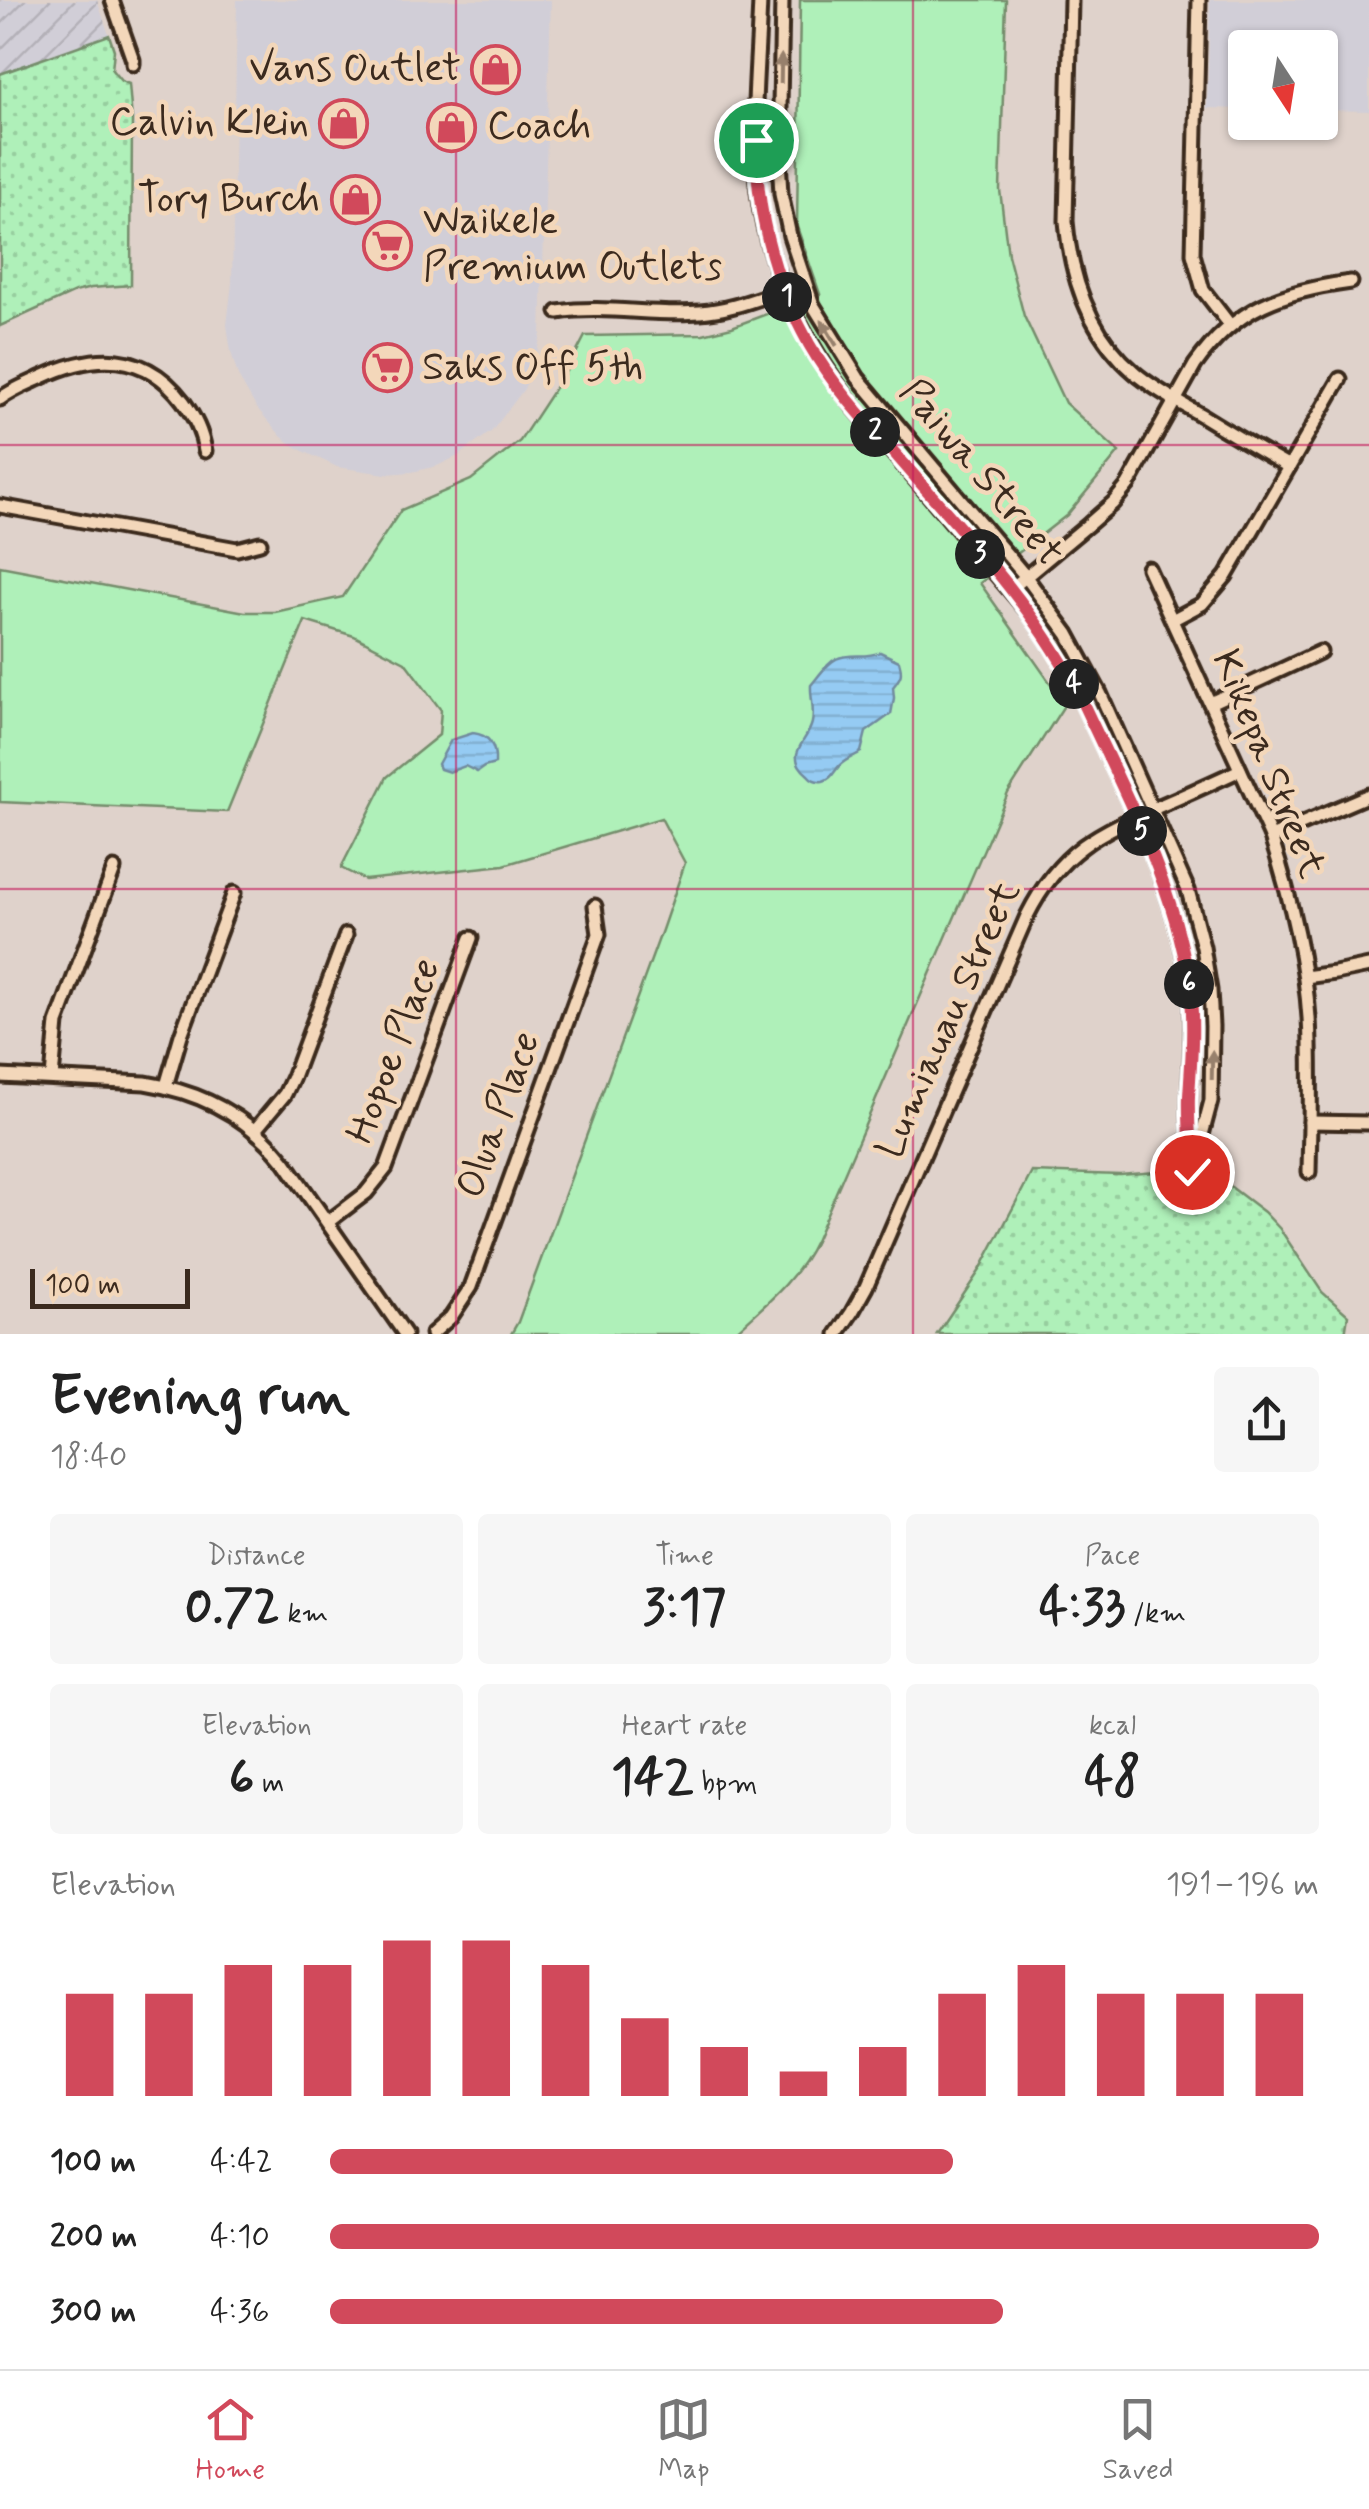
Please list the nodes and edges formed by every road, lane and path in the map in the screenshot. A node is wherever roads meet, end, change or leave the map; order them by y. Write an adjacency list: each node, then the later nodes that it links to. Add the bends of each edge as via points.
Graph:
1 (112, 0): 6 (street)
2 (760, 0): 9 (street, Paiwa Street, via 758,191)
3 (782, 0): 7 (street, Paiwa Street, one-way to 3, via 781,194)
4 (1071, 0): 15 (street, via 1066,222 1074,275 1091,319 1116,354)
5 (1199, 0): 12 (street, via 1193,254 1204,290)
6 (133, 64)
7 (798, 263): 9 (street); 10 (street, Paiwa Street)
8 (1351, 282): 12 (street, via 1292,292)
9 (784, 290): 10 (street); 11 (street, via 706,312); 22 (street, Paiwa Street, via 811,347 853,406)
10 (814, 306): 21 (street, Paiwa Street, one-way to 10, via 858,378)
11 (558, 312)
12 (1230, 326): 15 (street, via 1205,351)
13 (1340, 378): 17 (street)
14 (0, 398): 16 (street, via 75,363 120,360 150,371 175,391 202,432)
15 (1176, 400): 17 (street); 21 (street, via 1112,503)
16 (204, 451)
17 (1289, 467): 23 (street, via 1226,576 1202,604)
18 (0, 506): 19 (street, via 237,549)
19 (260, 544)
20 (1148, 568): 23 (street, Kikepa Street)
21 (1026, 577): 22 (street); 28 (street, Paiwa Street, via 1085,662)
22 (1011, 590): 29 (street, Paiwa Street, via 1058,654)
23 (1172, 620): 25 (street, Kikepa Street)
24 (1320, 652): 25 (street)
25 (1210, 703): 26 (street, Kikepa Street)
26 (1240, 770): 28 (street, Lumiauau Street); 30 (street, Kikepa Street)
27 (1369, 795): 30 (street)
28 (1153, 809): 29 (street, Lumiauau Street); 29 (street, Paiwa Street, one-way to 28, via 1162,878 1186,968 1192,1172 1211,1101 1210,990 1188,890)
29 (1136, 816): 48 (street, Lumiauau Street, via 1069,856 1034,901 866,1287)
30 (1271, 837): 37 (street, Kikepa Street)
31 (114, 870): 39 (street, via 57,1022)
32 (234, 892): 40 (street)
33 (595, 906): 47 (street, Olua Place, via 599,934 471,1287)
34 (346, 935): 43 (street, via 294,1077)
35 (472, 938): 45 (street, Hopoe Place, via 392,1155 366,1193)
36 (1369, 966): 37 (street)
37 (1305, 976): 41 (street, Kikepa Street)
38 (0, 1076): 39 (street)
39 (52, 1078): 40 (street)
40 (166, 1086): 43 (street, via 218,1104)
41 (1310, 1122): 42 (street); 44 (street, Kikepa Street)
42 (1369, 1123)
43 (255, 1130): 45 (street)
44 (1309, 1172)
45 (328, 1222): 46 (street)
46 (406, 1334)
47 (432, 1334)
48 (837, 1334)

